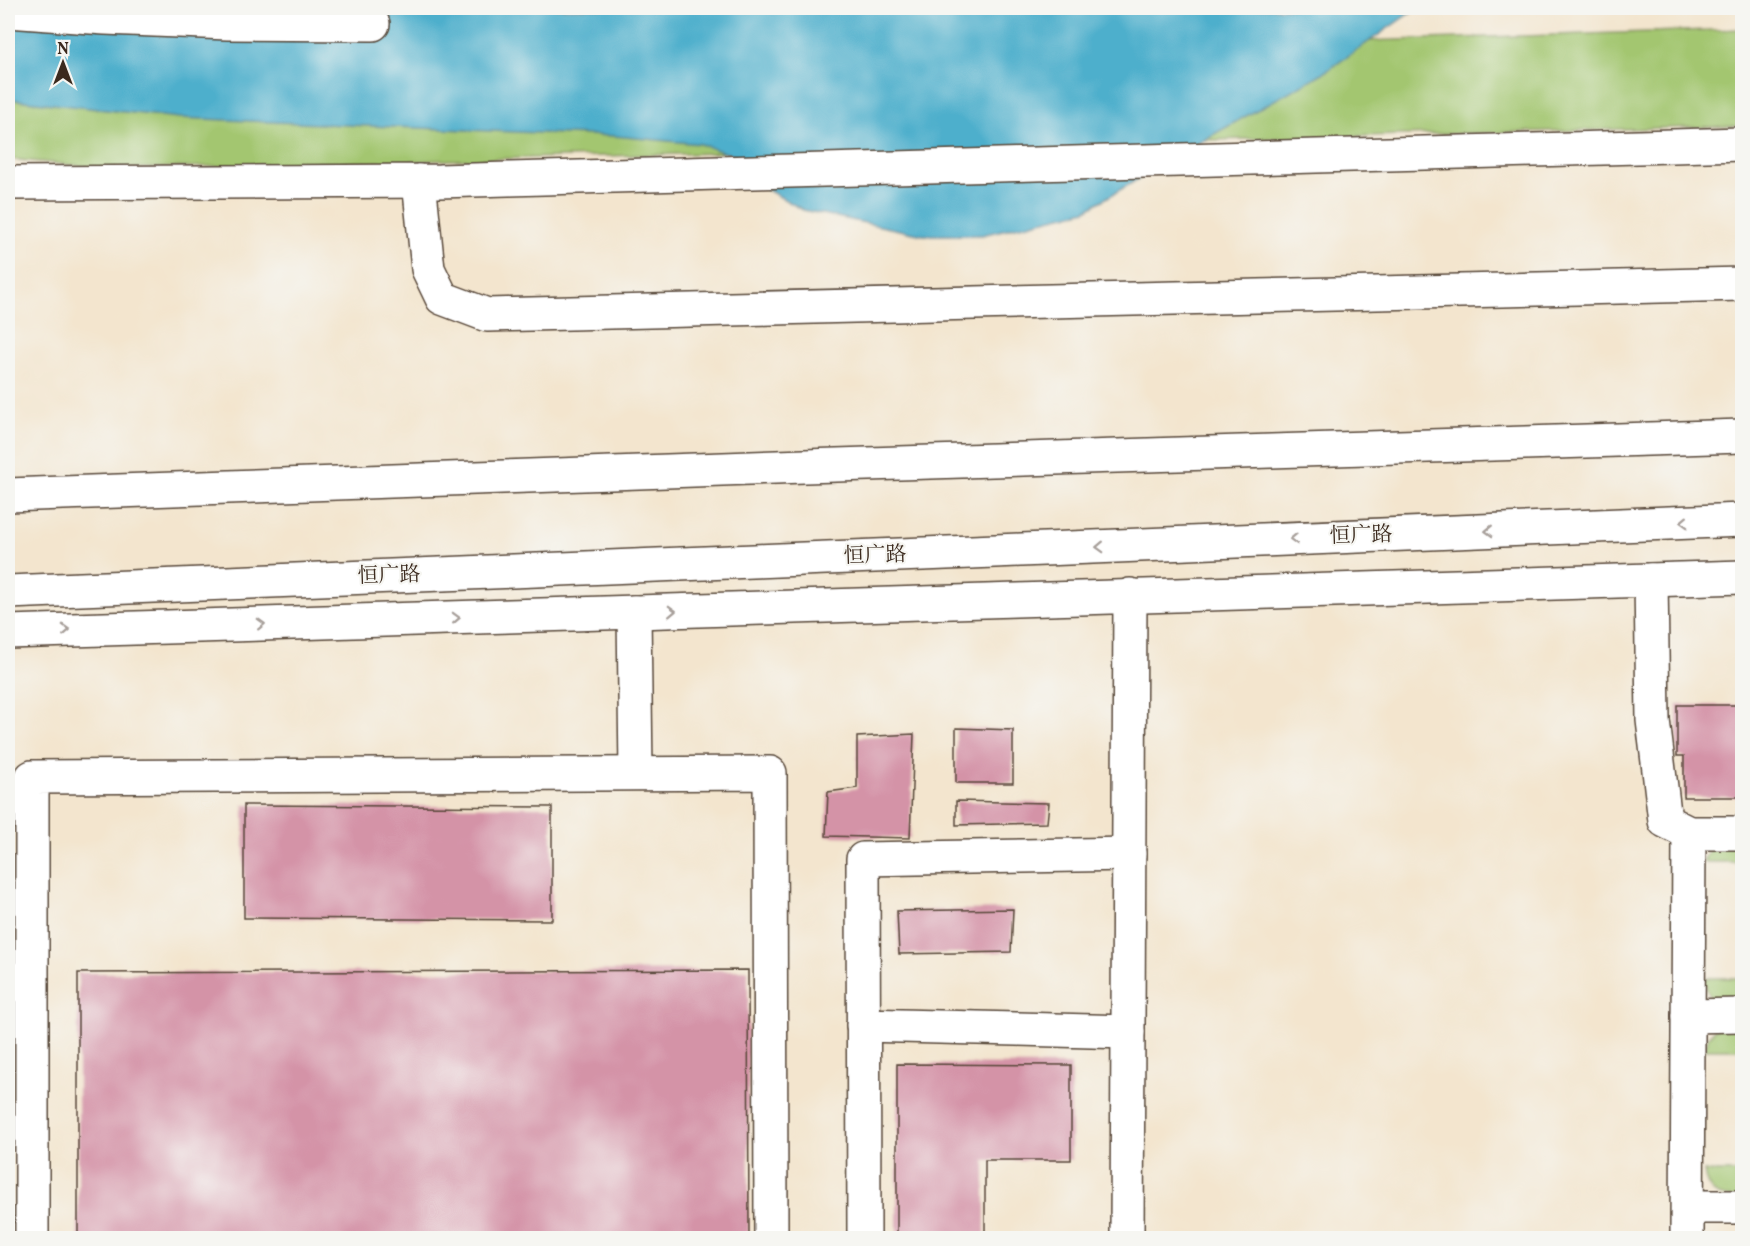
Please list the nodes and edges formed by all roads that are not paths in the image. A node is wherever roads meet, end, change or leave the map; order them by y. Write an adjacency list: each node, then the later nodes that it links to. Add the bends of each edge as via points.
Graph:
1 (8, 11): 2 (street, via 228,23)
2 (373, 24)
3 (1743, 144): 4 (street)
4 (419, 181): 5 (street); 6 (street, via 428,268 442,298 487,315)
5 (8, 183)
6 (1743, 284)
7 (1743, 436): 8 (street)
8 (8, 495)
9 (1743, 520): 12 (street, 恒广路, one-way to 12)
10 (1743, 577): 11 (street, 恒广路)
11 (1651, 580): 13 (street, 恒广路); 17 (street, via 1653,720 1665,820)
12 (8, 592)
13 (1130, 595): 14 (street, 恒广路, one-way to 13); 19 (street)
14 (634, 612): 15 (street, 恒广路, one-way to 14); 16 (street)
15 (8, 632)
16 (636, 773): 24 (street, via 32,777); 28 (street, via 770,773)
17 (1689, 833): 18 (street); 21 (street)
18 (1743, 833)
19 (1129, 854): 22 (street, via 863,859); 23 (street)
20 (1743, 1015): 21 (street)
21 (1688, 1016): 26 (street)
22 (863, 1025): 23 (street); 29 (street)
23 (1128, 1032): 30 (street)
24 (20, 1137): 27 (street)
25 (1743, 1207): 26 (street)
26 (1687, 1223)
27 (32, 1239)
28 (771, 1239)
29 (864, 1239)
30 (1127, 1239)

